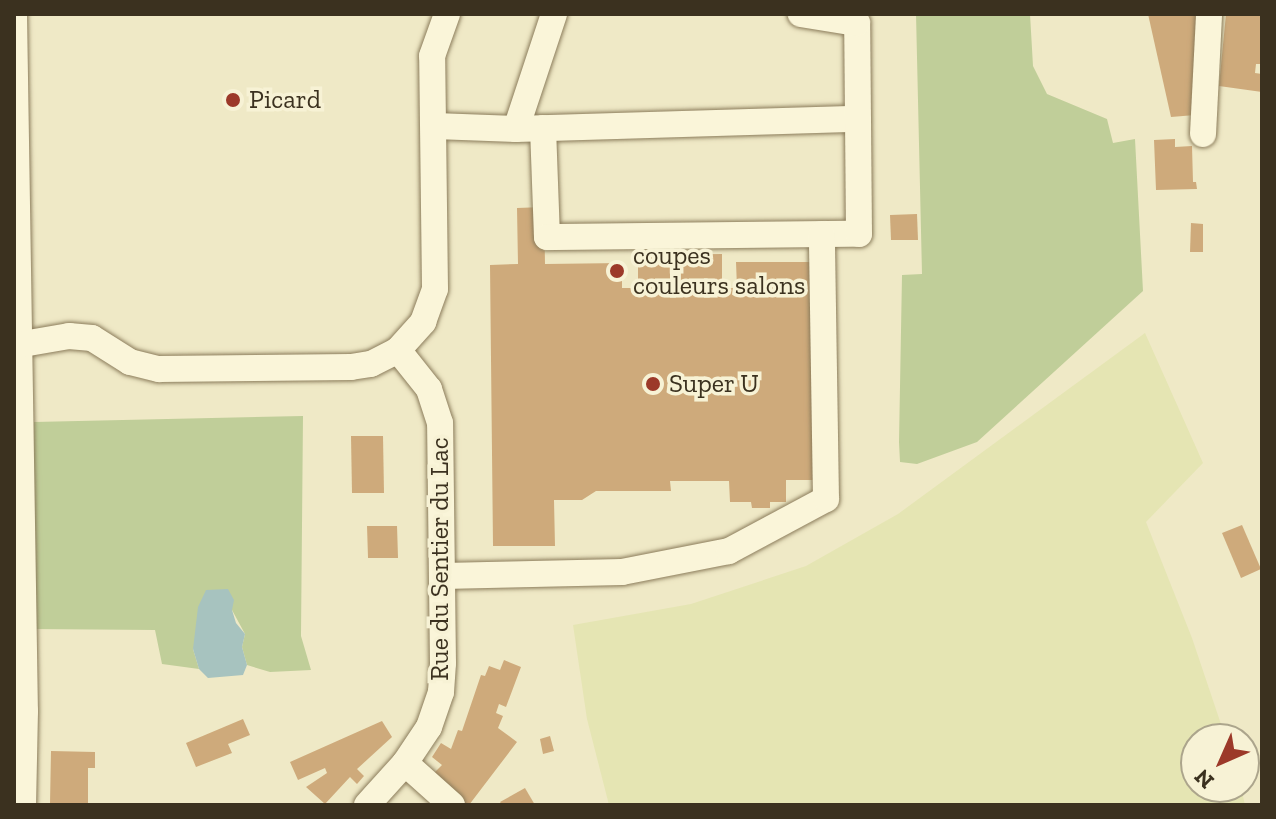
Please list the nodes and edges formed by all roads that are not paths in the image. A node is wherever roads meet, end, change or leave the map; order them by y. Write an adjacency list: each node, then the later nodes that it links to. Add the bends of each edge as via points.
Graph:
1 (14, 14): 13 (street)
2 (447, 14): 8 (street, via 432,56)
3 (554, 14): 10 (street)
4 (801, 14): 6 (street)
5 (1209, 14): 11 (street)
6 (858, 19): 7 (street)
7 (858, 119): 9 (street); 12 (street, via 859,234)
8 (435, 126): 10 (street); 14 (street, via 435,289 423,322)
9 (543, 128): 10 (street); 12 (street, via 547,237)
10 (516, 129)
11 (1203, 134)
12 (822, 234): 15 (street, via 826,499 729,551 622,572)
13 (17, 345): 14 (street, via 69,336 92,338 130,362 159,369 351,367); 17 (street)
14 (398, 350): 15 (street, Rue du Sentier du Lac, via 436,405)
15 (443, 576): 16 (street, Rue du Sentier du Lac, via 441,692 429,727)
16 (405, 763): 18 (street, Rue du Sentier du Lac); 19 (street)
17 (23, 805)
18 (367, 805)
19 (452, 805)

